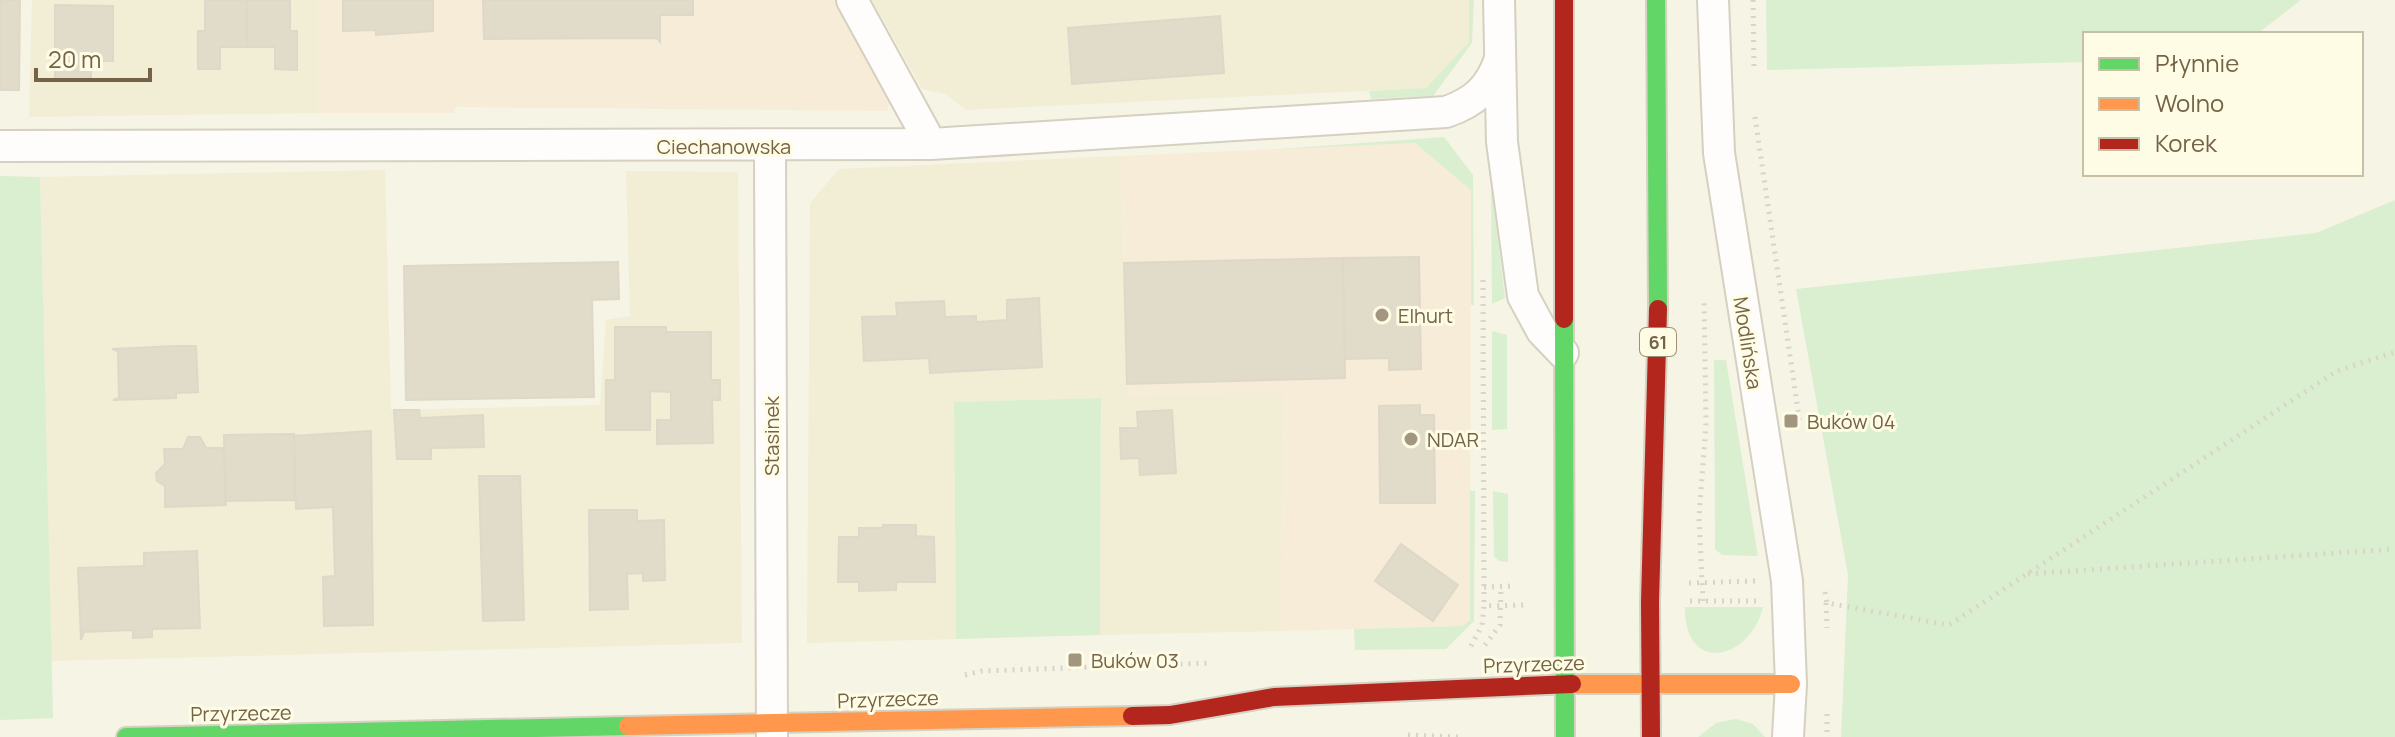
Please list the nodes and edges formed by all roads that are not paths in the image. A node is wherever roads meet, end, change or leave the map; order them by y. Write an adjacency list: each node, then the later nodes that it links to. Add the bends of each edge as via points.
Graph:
1 (852, 0): 9 (street)
2 (1499, 0): 6 (street)
3 (1564, 0): 12 (street)
4 (1656, 0): 15 (street, 61, via 1658,333)
5 (1713, 0): 14 (street, Modlińska, via 1719,153 1787,581)
6 (1500, 59): 7 (street, Ciechanowska, via 1480,95); 8 (street)
7 (1446, 112): 8 (street, Ciechanowska, via 1476,122); 9 (street, Ciechanowska)
8 (1502, 142): 12 (street, via 1523,296 1542,331)
9 (931, 144): 11 (street, Ciechanowska)
10 (0, 146): 11 (street, Ciechanowska)
11 (770, 147): 16 (street, Stasinek)
12 (1563, 353): 13 (street)
13 (1565, 684): 15 (street, Przyrzecze); 16 (street, Przyrzecze, via 1274,697 1170,715); 18 (street)
14 (1791, 684): 15 (street); 20 (street, Modlińska)
15 (1650, 685): 19 (street, 61)
16 (772, 731): 17 (street, Przyrzecze)
17 (126, 737)
18 (1565, 737)
19 (1651, 737)
20 (1788, 737)

